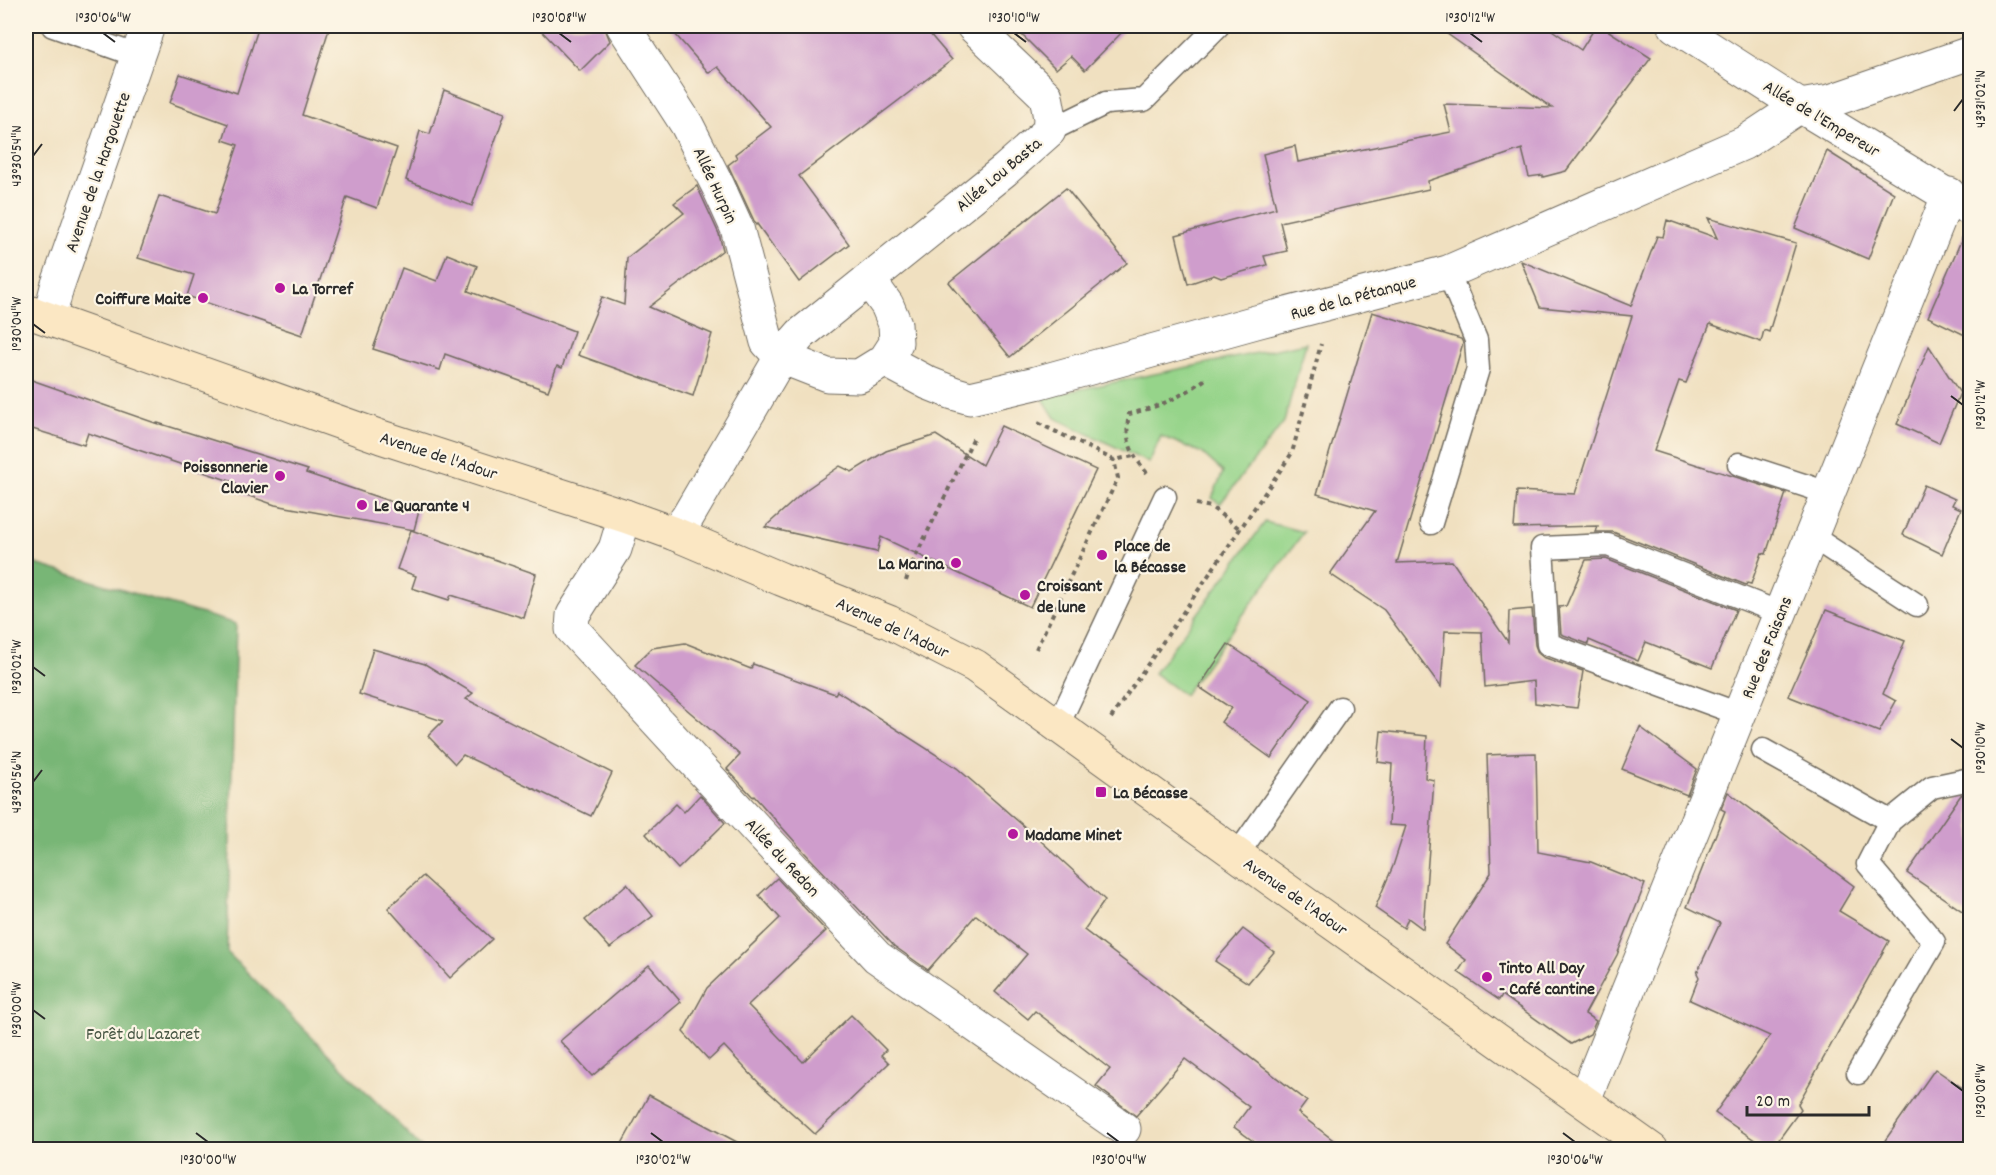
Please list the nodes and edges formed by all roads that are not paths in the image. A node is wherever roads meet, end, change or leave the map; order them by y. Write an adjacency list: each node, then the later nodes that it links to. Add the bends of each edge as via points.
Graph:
1 (53, 26): 8 (lane)
2 (148, 26): 8 (street, Avenue de la Hargouette)
3 (623, 26): 15 (street, Allée Hurpin, via 687,125 718,186 737,228 767,342)
4 (973, 26): 10 (street, Allée Lou Basta, via 1046,96)
5 (1218, 26): 10 (lane, via 1144,100 1106,103)
6 (1675, 26): 9 (street, Allée de l'Empereur)
7 (1971, 53): 9 (street, via 1830,101)
8 (138, 56): 14 (street, Avenue de la Hargouette, via 57,287)
9 (1800, 106): 11 (street, Allée de l'Empereur); 12 (street, Rue de la Pétanque, via 1744,143)
10 (1049, 131): 13 (street, Allée Lou Basta)
11 (1960, 201): 18 (street, Rue des Faisans)
12 (1448, 272): 16 (street, Rue de la Pétanque, via 970,398); 21 (lane, via 1476,340 1478,369)
13 (868, 280): 15 (street, Allée Lou Basta, via 801,334); 16 (street, via 887,304 895,324 896,343)
14 (37, 315): 20 (main road, Avenue de l'Adour, via 381,437)
15 (781, 357): 16 (street, via 827,375 859,376); 22 (street, Allée Lou Basta)
16 (885, 360)
17 (1739, 464): 18 (lane)
18 (1828, 494): 23 (street, Rue des Faisans)
19 (1165, 497): 28 (lane)
20 (625, 516): 22 (main road, Avenue de l'Adour); 35 (street, Allée du Redon, via 615,549 573,615 572,628 877,957)
21 (1431, 523)
22 (675, 534): 28 (main road, Avenue de l'Adour, via 889,622 975,666)
23 (1810, 536): 24 (lane); 25 (street, Rue des Faisans)
24 (1917, 605)
25 (1780, 613): 27 (street, Rue des Faisans); 27 (lane, via 1608,545 1542,548 1548,644)
26 (1340, 708): 32 (lane)
27 (1739, 714): 34 (street, Rue des Faisans)
28 (1058, 725): 32 (main road, Avenue de l'Adour)
29 (1763, 750): 31 (lane)
30 (1971, 779): 31 (lane, via 1932,787)
31 (1890, 821): 33 (lane, via 1868,864 1934,942)
32 (1237, 855): 34 (main road, Avenue de l'Adour)
33 (1858, 1073)
34 (1584, 1100): 36 (main road, Avenue de l'Adour)
35 (1124, 1130)
36 (1652, 1149)

